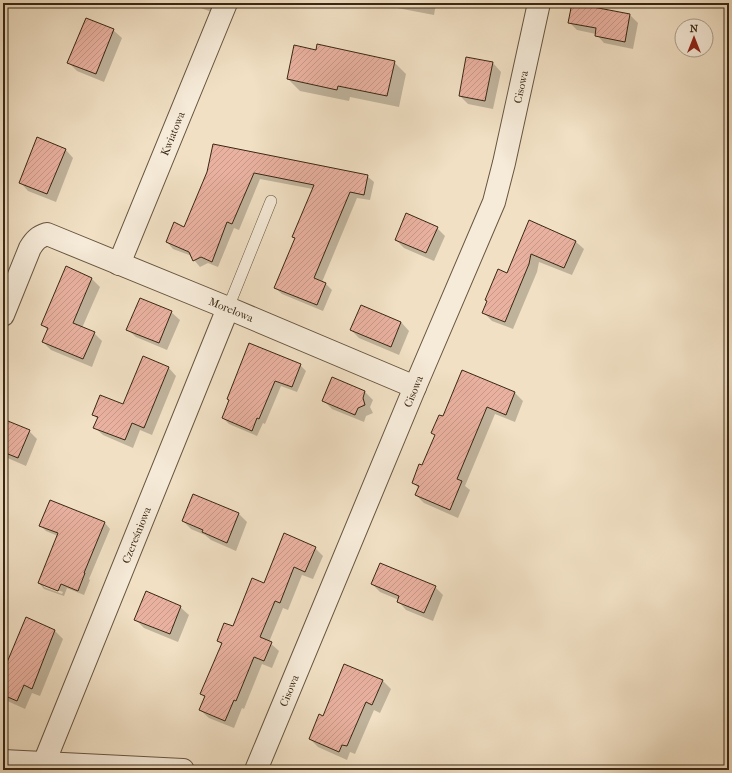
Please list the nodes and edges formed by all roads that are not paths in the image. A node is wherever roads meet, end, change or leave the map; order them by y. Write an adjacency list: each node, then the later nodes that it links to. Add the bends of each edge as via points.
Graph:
1 (226, 3): 4 (street, Kwiatowa)
2 (539, 3): 7 (street, Cisowa, via 494,202)
3 (271, 201): 5 (lane)
4 (120, 264): 5 (street, Morelowa); 6 (street, Morelowa, via 47,234 39,237 30,248)
5 (228, 308): 7 (street, Morelowa); 9 (street, Czereśniowa)
6 (3, 315)
7 (415, 387): 11 (street, Cisowa)
8 (3, 761): 9 (street)
9 (44, 763): 10 (street)
10 (183, 770)
11 (256, 770)

